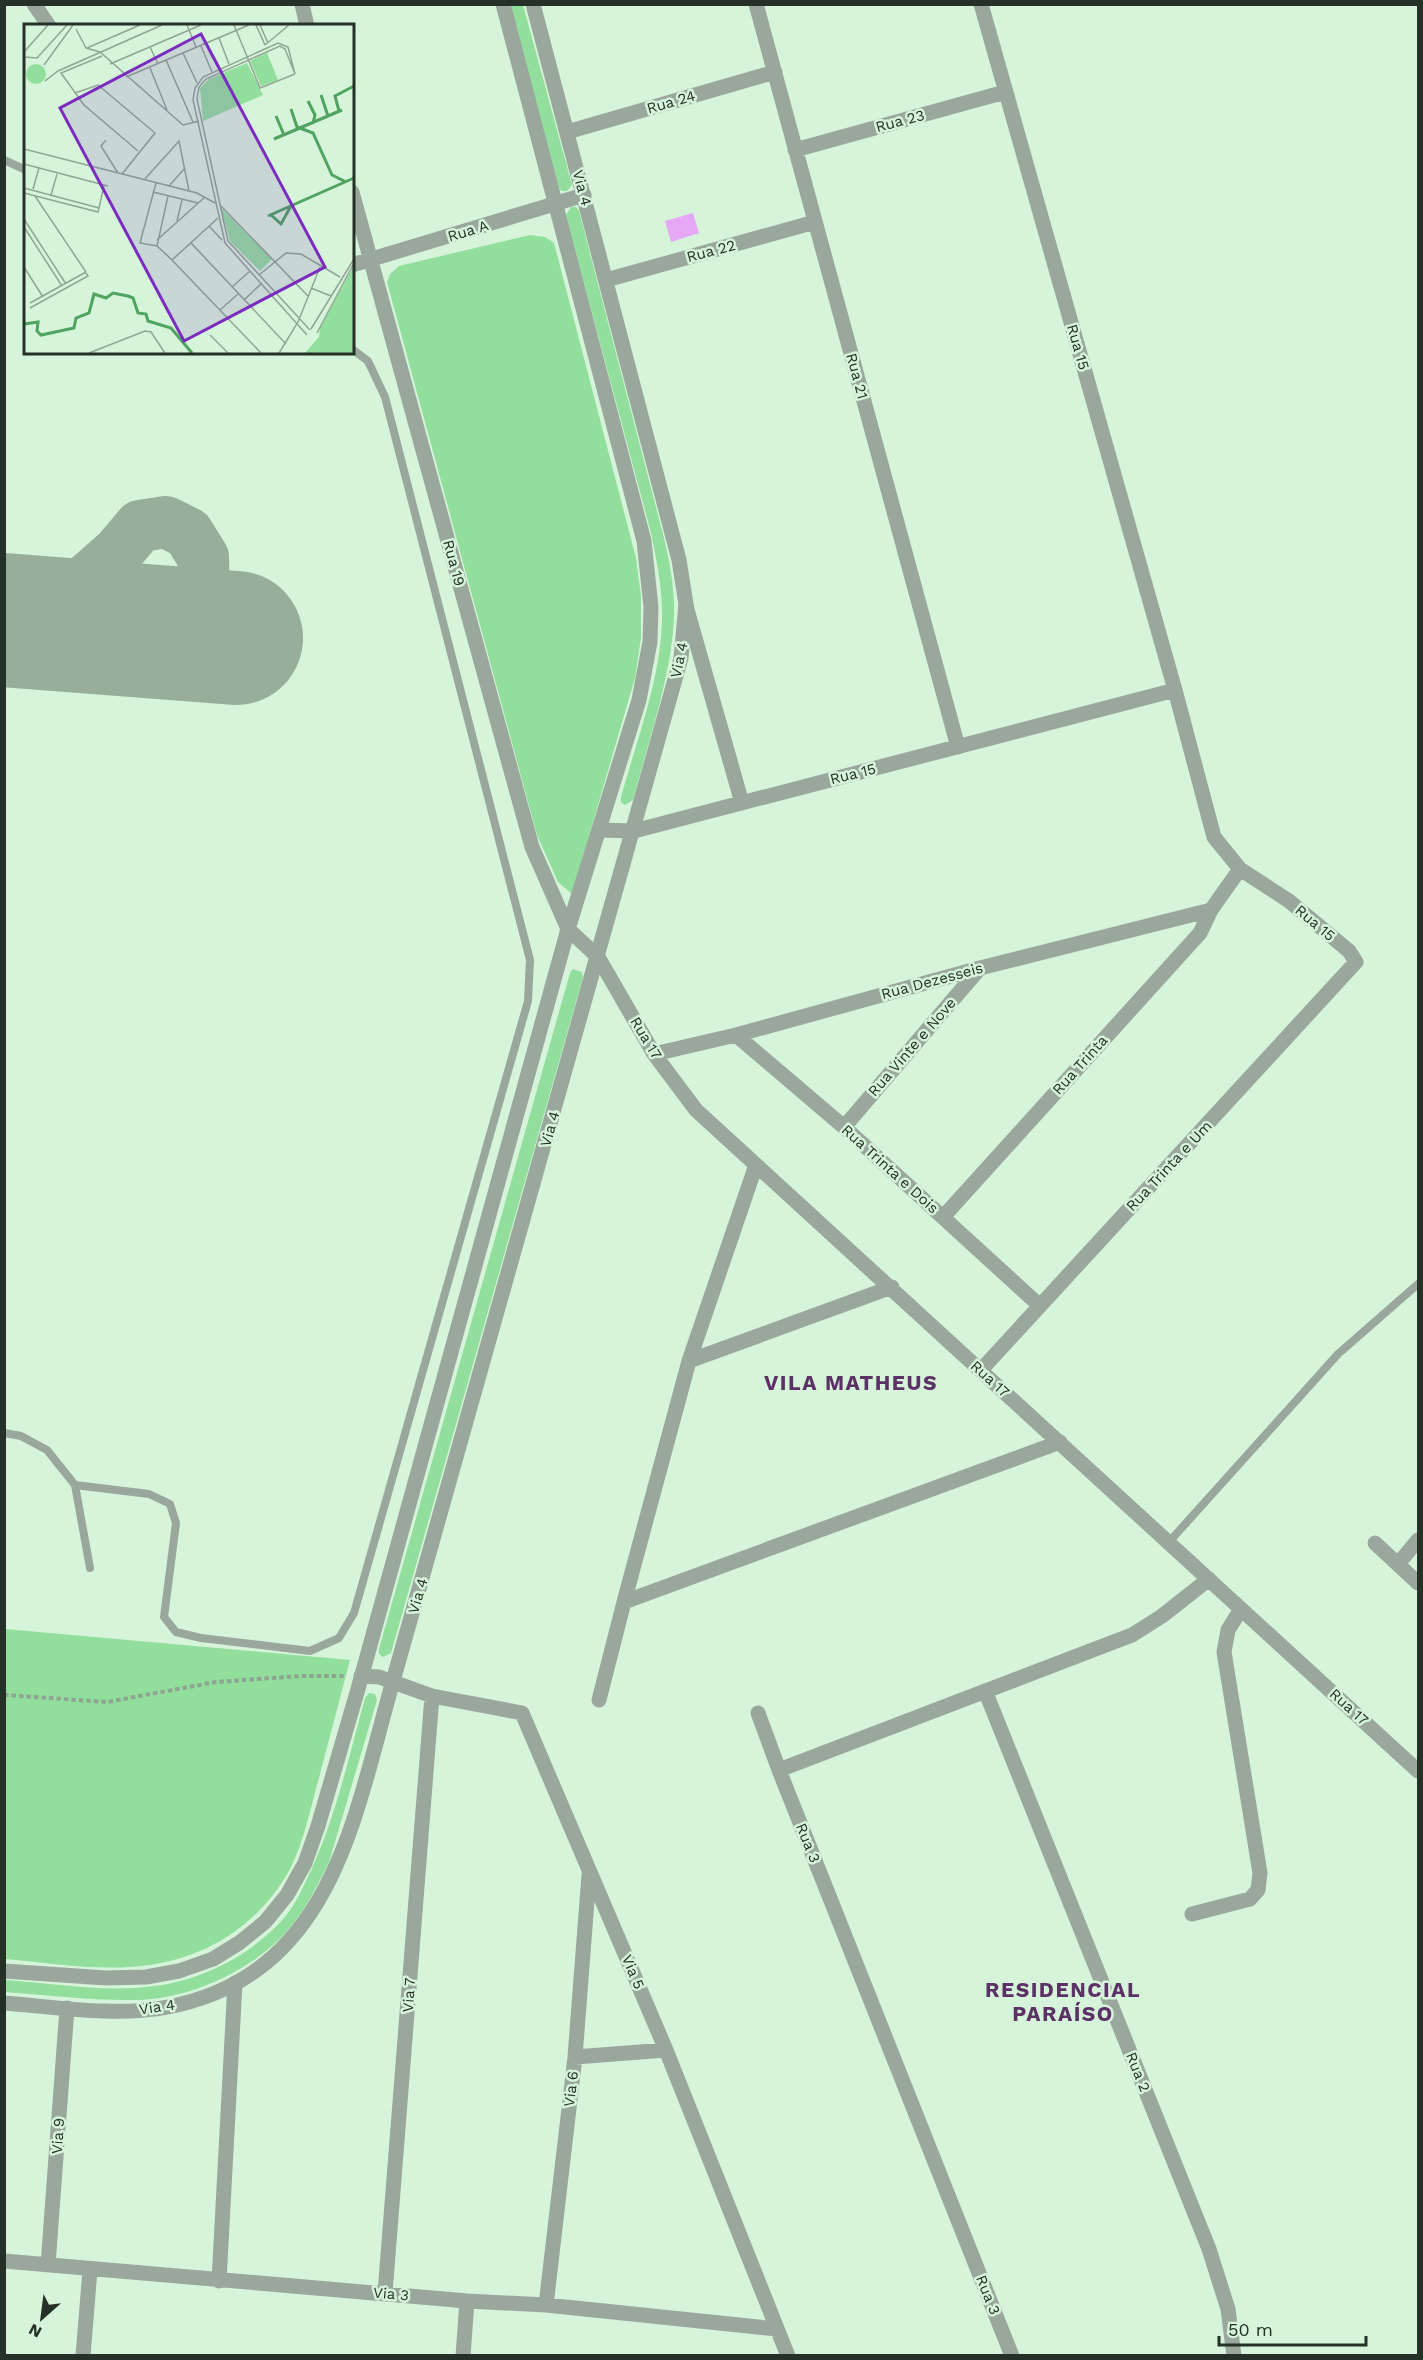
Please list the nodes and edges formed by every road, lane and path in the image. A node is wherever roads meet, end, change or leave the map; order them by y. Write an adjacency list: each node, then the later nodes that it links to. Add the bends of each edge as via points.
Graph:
1 (302, 4): 6 (street)
2 (503, 4): 15 (street, Via 4)
3 (533, 4): 9 (street, Via 4)
4 (756, 4): 7 (street, Rua 21)
5 (981, 4): 8 (street, Rua 15)
6 (307, 24)
7 (775, 72): 9 (street, Rua 24); 10 (street, Rua 21)
8 (1005, 92): 10 (street, Rua 23); 22 (street, Rua 15)
9 (567, 132): 13 (street, Via 4)
10 (795, 150): 16 (street, Rua 21)
11 (4, 160): 12 (lane)
12 (24, 169)
13 (584, 195): 15 (street, Rua A); 19 (street, Via 4)
14 (354, 199): 17 (street, Rua 19)
15 (555, 205): 17 (street, Rua A); 25 (street, Via 4, via 644,541 649,575 650,642 645,672)
16 (815, 222): 19 (street, Rua 22); 23 (street, Rua 21)
17 (371, 260): 18 (street, Rua A); 29 (street, Rua 19, via 532,847)
18 (354, 264)
19 (606, 280): 21 (street, Via 4, via 679,560)
20 (354, 350): 45 (lane, via 368,361 385,397 530,960 528,1001 354,1613 339,1638 310,1651 176,1632 164,1617 176,1523 171,1504 149,1494)
21 (686, 604): 24 (street); 26 (street, Via 4, via 681,658)
22 (1175, 690): 23 (street, Rua 15); 27 (street, Rua 15, via 1214,837)
23 (958, 747): 24 (street, Rua 15)
24 (742, 803): 26 (street, Rua 15)
25 (600, 830): 26 (street, Rua 15); 29 (street, Via 4)
26 (634, 831): 30 (street, Via 4)
27 (1240, 869): 28 (street); 31 (street, Rua 15, via 1289,901 1349,951)
28 (1211, 910): 32 (street, Rua Dezesseis); 37 (street, Rua Trinta, via 1200,933)
29 (568, 929): 30 (street, Rua 17); 55 (street, Via 4)
30 (598, 957): 34 (street, Rua 17); 56 (street, Via 4)
31 (1356, 962): 40 (street, Rua Trinta e Um)
32 (980, 968): 33 (street, Rua Dezesseis); 35 (street, Rua Vinte e Nove)
33 (736, 1035): 34 (street, Rua Dezesseis); 35 (street, Rua Trinta e Dois)
34 (654, 1054): 36 (street, Rua 17, via 696,1110)
35 (844, 1127): 37 (street, Rua Trinta e Dois)
36 (756, 1165): 39 (street, Rua 17); 41 (street)
37 (943, 1216): 40 (street, Rua Trinta e Dois)
38 (1419, 1284): 47 (lane, via 1338,1354)
39 (891, 1287): 41 (street); 42 (street, Rua 17)
40 (1040, 1306): 42 (street, Rua Trinta e Um)
41 (689, 1361): 53 (street)
42 (981, 1370): 44 (street, Rua 17)
43 (4, 1433): 45 (lane, via 21,1436 47,1450)
44 (1060, 1442): 47 (street, Rua 17); 53 (street)
45 (75, 1485): 50 (lane)
46 (1419, 1540): 49 (street)
47 (1169, 1542): 51 (street, Rua 17)
48 (1375, 1543): 49 (street)
49 (1398, 1564): 52 (street)
50 (90, 1568)
51 (1209, 1579): 54 (street, Rua 17); 57 (street, via 1132,1635)
52 (1419, 1583)
53 (624, 1602): 60 (street)
54 (1241, 1609): 63 (street, Rua 17); 65 (street, via 1228,1630 1224,1652 1260,1873 1258,1890 1251,1899)
55 (361, 1676): 56 (street, Via 5); 58 (path, via 216,1682 107,1702); 66 (street, Via 4, via 305,1863 287,1895 265,1922 213,1959 179,1971 106,1978)
56 (393, 1682): 59 (street, Via 5); 67 (street, Via 4, via 346,1842 321,1899 300,1930 273,1957)
57 (986, 1693): 62 (street); 84 (street, Rua 2, via 1209,2249 1228,2309)
58 (4, 1695)
59 (432, 1696): 64 (street, Via 5, via 522,1713); 76 (street, Via 7)
60 (599, 1700)
61 (758, 1713): 62 (street, Rua 3)
62 (779, 1770): 83 (street, Rua 3)
63 (1419, 1771)
64 (589, 1871): 70 (street, Via 5); 71 (street, Via 6)
65 (1192, 1914)
66 (4, 1971)
67 (235, 1983): 69 (street, Via 4, via 167,2008); 75 (street)
68 (4, 2003): 69 (street, Via 4)
69 (68, 2008): 73 (street, Via 9)
70 (666, 2050): 71 (street); 79 (street, Via 5)
71 (575, 2056): 78 (street, Via 6)
72 (4, 2261): 73 (street, Via 3)
73 (48, 2265): 74 (street, Via 3)
74 (90, 2270): 75 (street, Via 3); 80 (street)
75 (219, 2281): 76 (street, Via 3)
76 (385, 2293): 77 (street, Via 3)
77 (467, 2301): 78 (street, Via 3); 81 (street)
78 (546, 2305): 79 (street, Via 3)
79 (777, 2329): 82 (street, Via 5)
80 (83, 2355)
81 (463, 2355)
82 (788, 2355)
83 (1012, 2355)
84 (1234, 2355)

